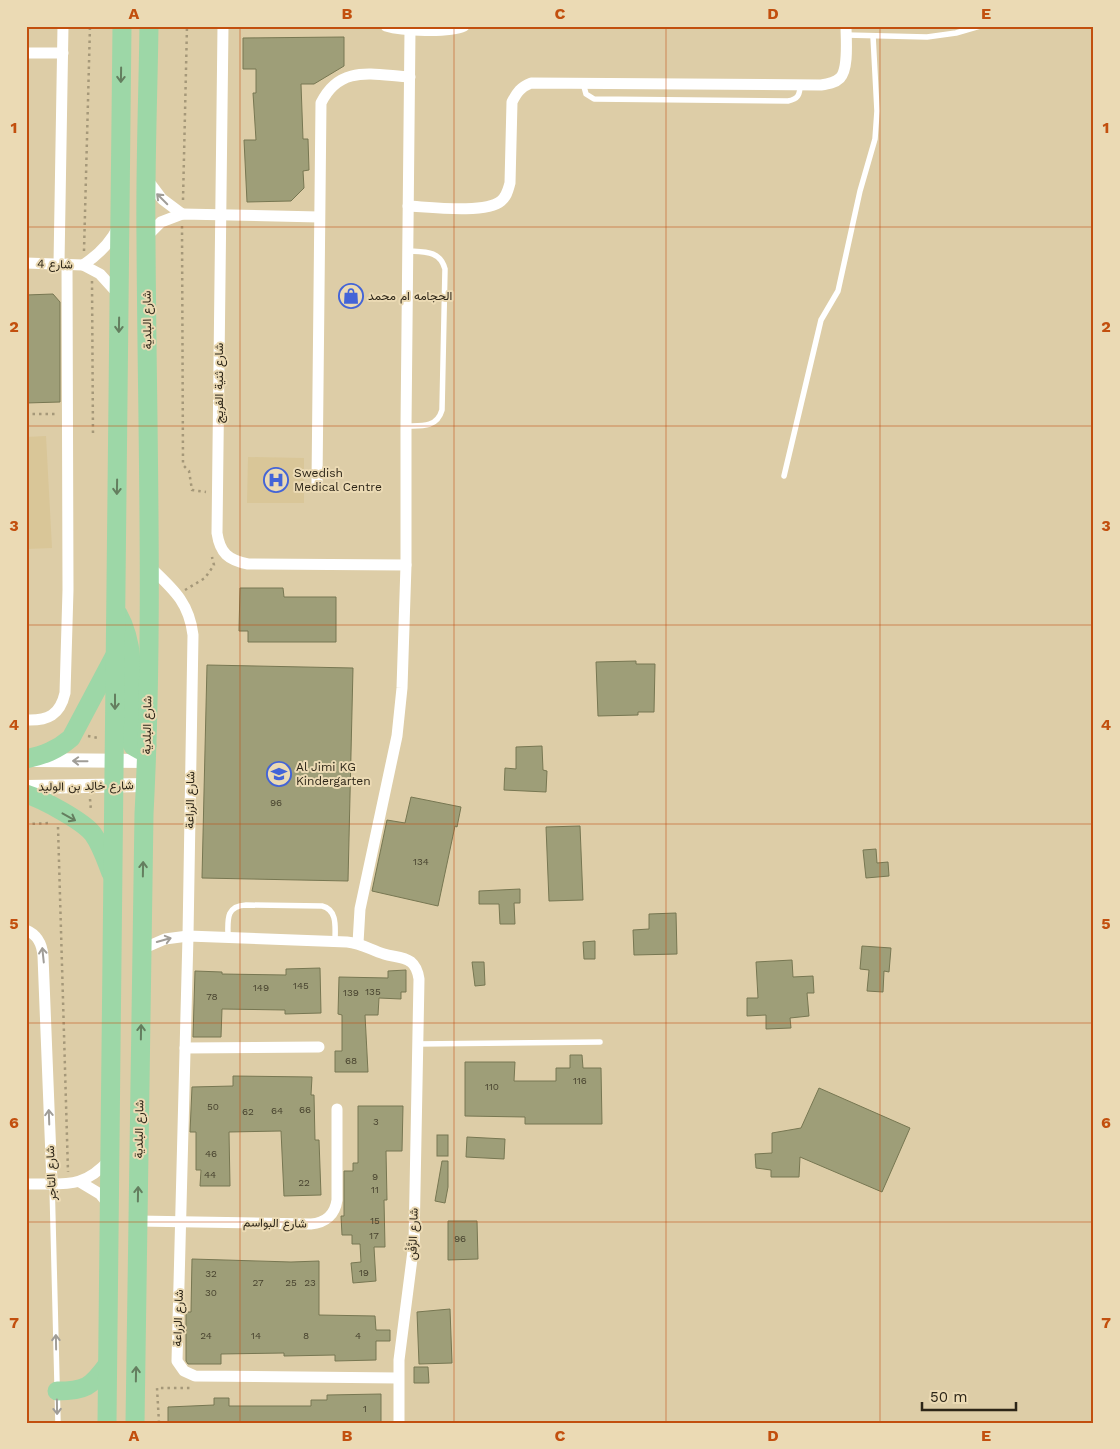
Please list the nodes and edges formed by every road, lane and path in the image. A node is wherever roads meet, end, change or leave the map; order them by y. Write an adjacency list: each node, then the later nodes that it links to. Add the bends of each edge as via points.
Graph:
1 (63, 26): 14 (street)
2 (90, 26): 28 (path)
3 (122, 26): 23 (main road, one-way to 23)
4 (149, 26): 18 (main road, شارع البلدية)
5 (187, 26): 20 (path)
6 (222, 26): 21 (street, شارع ثنية الفريج)
7 (386, 26): 10 (street)
8 (464, 26): 10 (street, via 450,30)
9 (980, 26): 12 (lane, via 934,37)
10 (410, 30): 15 (street)
11 (846, 31): 12 (lane); 17 (street, via 845,71 840,78 831,84)
12 (873, 36): 34 (lane, via 877,111 875,140 838,291 821,320)
13 (26, 53): 14 (street)
14 (62, 53): 27 (street)
15 (410, 77): 19 (street); 22 (street, via 349,76 336,81 326,91 321,103)
16 (583, 82): 17 (street); 17 (lane, via 586,94 594,98 672,100 788,101 799,95); 19 (street, via 531,83 516,93 512,102 510,184 501,202 476,209)
17 (800, 85)
18 (147, 179): 20 (street, one-way to 18, via 162,199); 24 (main road, شارع البلدية)
19 (408, 206): 25 (street)
20 (182, 214): 21 (street); 24 (street, via 162,222); 36 (path, via 183,464 189,471 192,490)
21 (220, 215): 22 (street); 38 (street, شارع ثنية الفريج, via 219,544 236,562 248,564)
22 (320, 217): 35 (street)
23 (119, 223): 28 (street, شارع 4, via 108,243); 29 (main road)
24 (146, 237): 39 (main road, شارع البلدية)
25 (408, 251): 32 (street); 32 (lane, via 434,254 445,269 442,410 431,425)
26 (26, 263): 27 (street, شارع 4)
27 (63, 264): 28 (street, شارع 4); 31 (street)
28 (87, 267): 29 (street, via 107,280); 33 (path)
29 (119, 295): 41 (main road, one-way to 41)
30 (26, 414): 31 (path)
31 (68, 414): 43 (street, via 66,693 56,712 47,718)
32 (406, 426): 38 (street)
33 (93, 438)
34 (784, 476)
35 (317, 483)
36 (208, 495)
37 (210, 550): 40 (path, via 214,565 205,578)
38 (406, 565): 57 (street, via 397,736 360,910)
39 (150, 567): 40 (street, شارع الزراعة); 44 (main road, شارع البلدية)
40 (178, 594): 54 (street, شارع الزراعة, via 189,613 193,635)
41 (115, 609): 42 (main road); 44 (main road, via 130,650 131,742 136,749 144,749)
42 (114, 656): 45 (main road, via 71,738 48,754); 46 (main road, one-way to 46)
43 (26, 720)
44 (147, 753): 46 (street, شارع خالِد بن الوليد); 48 (main road, شارع البلدية)
45 (26, 760): 46 (street, شارع خالِد بن الوليد, one-way to 45)
46 (115, 761): 47 (main road)
47 (114, 785): 48 (street, شارع خالِد بن الوليد); 49 (street, شارع خالِد بن الوليد); 52 (main road)
48 (146, 785): 58 (main road, شارع البلدية, one-way to 48)
49 (26, 787)
50 (26, 794): 52 (main road, one-way to 52, via 88,828)
51 (58, 823): 65 (path)
52 (114, 879): 64 (main road)
53 (26, 930): 66 (street, شارع التاجر, one-way to 53, via 43,956 37,937)
54 (188, 936): 55 (street, شارع الزَّفْن); 58 (street, شارع الزَّفْن, one-way to 54, via 165,939); 62 (street, شارع الزراعة)
55 (228, 938): 56 (street, شارع الزَّفْن); 56 (lane, via 228,918 235,907 322,906 334,916)
56 (334, 941): 57 (street, شارع الزَّفْن)
57 (358, 943): 60 (street, شارع الزَّفْن, via 414,964 419,979)
58 (142, 949): 69 (main road, شارع البلدية, one-way to 58)
59 (600, 1042): 60 (lane)
60 (418, 1044): 73 (street, شارع الزَّفْن, via 414,1243)
61 (319, 1047): 62 (street)
62 (185, 1048): 70 (street, شارع الزراعة)
63 (337, 1109): 70 (street, شارع البواسم, via 337,1200 329,1217 310,1224)
64 (110, 1159): 65 (street, via 96,1173); 68 (main road)
65 (74, 1182): 66 (street); 68 (street, via 100,1194)
66 (52, 1183): 67 (street); 74 (lane, شارع التاجر, one-way to 66)
67 (26, 1184)
68 (109, 1206): 71 (main road)
69 (138, 1221): 70 (street, شارع البواسم); 77 (main road, شارع البلدية, one-way to 69)
70 (181, 1221): 72 (street, شارع الزراعة, via 176,1355 179,1367)
71 (107, 1365): 74 (main road, via 97,1379 83,1389); 76 (main road)
72 (196, 1376): 73 (street); 78 (path, via 196,1388 157,1388)
73 (398, 1378): 79 (street, شارع الزَّفْن)
74 (57, 1391): 75 (lane, شارع التاجر, one-way to 75)
75 (58, 1423)
76 (107, 1423)
77 (135, 1423)
78 (159, 1423)
79 (399, 1423)

